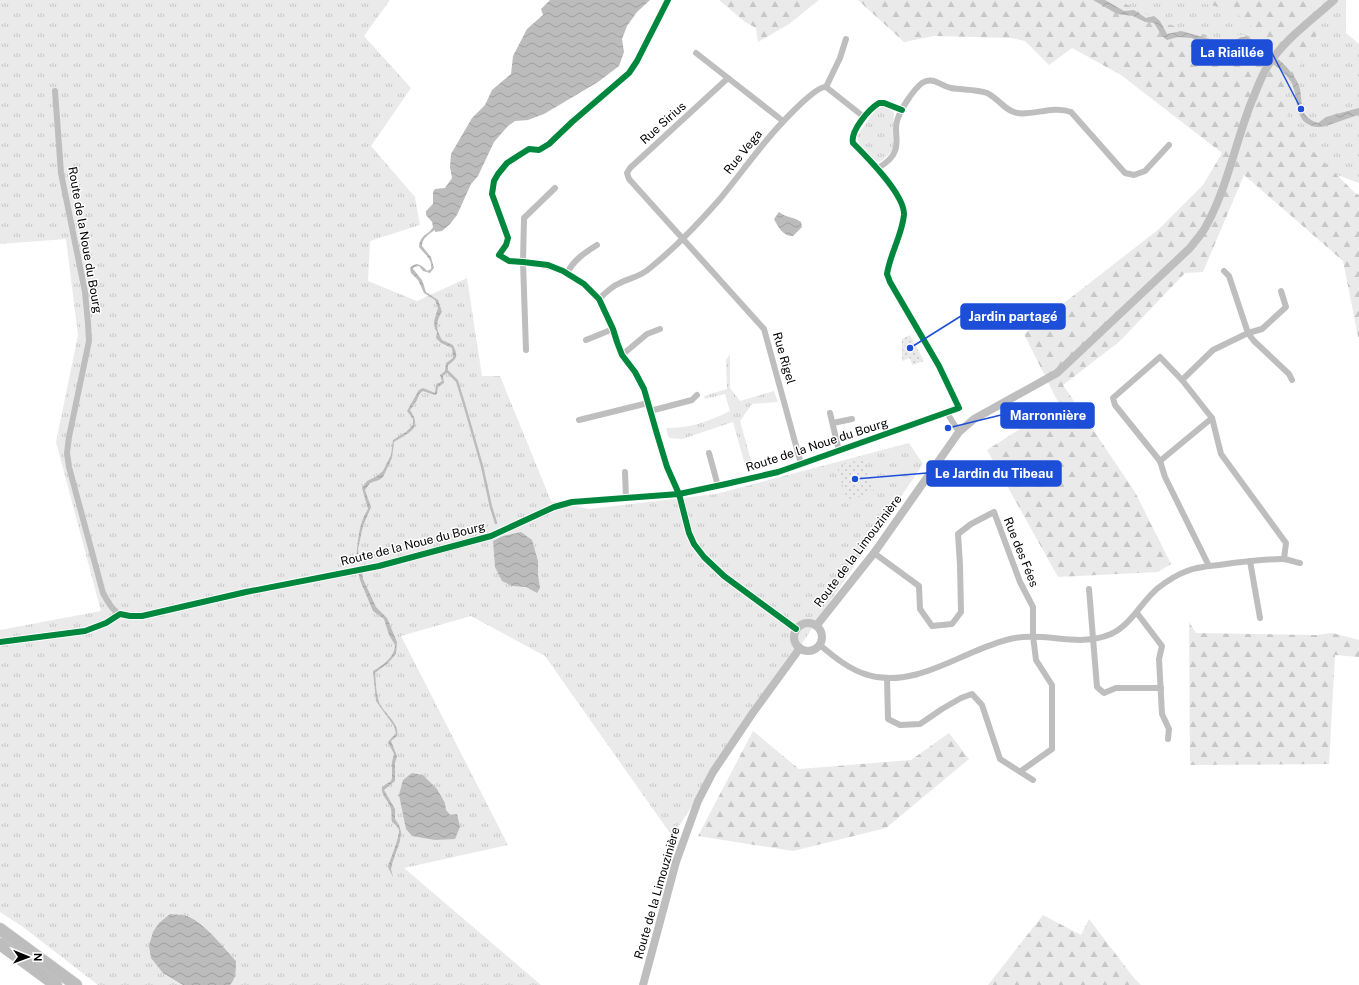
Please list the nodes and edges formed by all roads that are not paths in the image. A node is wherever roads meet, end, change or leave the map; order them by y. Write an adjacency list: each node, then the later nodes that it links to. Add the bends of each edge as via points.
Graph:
1 (1334, 0): 38 (street, Route de la Limouzinière, via 1283,46 1268,64 1245,120 1216,206 1204,230 1190,248 1057,373 974,419)
2 (846, 39): 5 (street)
3 (696, 53): 4 (street)
4 (728, 78): 9 (street); 13 (street, Rue Sirius, via 628,171 629,179)
5 (826, 87): 8 (street); 9 (street, Rue Vega, via 815,92)
6 (55, 91): 46 (street, Route de la Noue du Bourg, via 61,173 88,323 88,341 67,453 103,593 110,608 120,614 142,616 246,592 372,568 461,546 572,502)
7 (902, 110): 8 (street, via 879,103); 10 (street, via 921,84 929,81 948,87 982,92 1016,113 1066,110 1076,116 1125,173 1134,175 1145,171); 11 (street, via 897,122 895,152)
8 (864, 117): 11 (street, via 853,135 853,143)
9 (783, 121): 13 (street, Rue Vega, via 719,199)
10 (1169, 145)
11 (878, 168): 32 (street, Route de la Noue du Bourg, via 899,199 904,213 887,274 939,366 959,408)
12 (555, 188): 16 (street, via 524,218)
13 (683, 238): 20 (street, Rue Vega, via 650,269 618,283); 42 (street, Rue Rigel, via 764,329)
14 (597, 245): 18 (street, via 573,262)
15 (509, 261): 16 (street)
16 (523, 262): 18 (street, via 548,265); 25 (street)
17 (1224, 271): 23 (street, via 1229,276)
18 (567, 273): 20 (street, via 584,284)
19 (1281, 291): 23 (street, via 1286,307 1262,329)
20 (599, 299): 21 (street)
21 (613, 329): 24 (street); 26 (street)
22 (660, 329): 26 (street, via 647,334)
23 (1248, 333): 27 (street, via 1213,350); 28 (street)
24 (586, 340)
25 (526, 350)
26 (622, 355): 30 (street, via 635,372)
27 (1182, 380): 35 (street); 41 (street, via 1160,357 1113,398 1115,405)
28 (1292, 380)
29 (697, 396): 31 (street, via 692,400)
30 (648, 403): 31 (street); 36 (street)
31 (650, 411): 45 (street, via 667,467)
32 (947, 413): 38 (street); 39 (street, Route de la Noue du Bourg)
33 (830, 414): 37 (street)
34 (852, 418): 37 (street)
35 (1212, 418): 41 (street); 48 (street, via 1221,454 1286,543)
36 (579, 420)
37 (833, 423): 39 (street)
38 (960, 432): 47 (street, Route de la Limouzinière)
39 (839, 451): 42 (street, Route de la Noue du Bourg)
40 (709, 454): 44 (street)
41 (1160, 461): 51 (street, via 1165,477)
42 (801, 464): 44 (street, Route de la Noue du Bourg)
43 (625, 472): 46 (street)
44 (718, 486): 45 (street, Route de la Noue du Bourg)
45 (679, 494): 46 (street, Route de la Noue du Bourg); 56 (street, via 689,533 704,557 724,576)
46 (626, 498)
47 (874, 553): 55 (street, Route de la Limouzinière); 57 (street, Rue des Fées, via 919,586 920,609 932,626 952,624 961,612 958,534 994,512 1020,582 1033,607)
48 (1284, 559): 49 (street); 50 (street)
49 (1250, 560): 51 (street); 54 (street)
50 (1300, 563)
51 (1209, 566): 53 (street, via 1188,570 1170,579 1157,589)
52 (1089, 589): 58 (street)
53 (1137, 613): 58 (street, via 1111,634); 62 (street, via 1162,646 1159,659)
54 (1260, 618)
55 (817, 625): 56 (street, via 806,622); 59 (street, via 823,637)
56 (796, 629): 60 (street, via 794,639)
57 (1033, 636): 58 (street, via 1076,641); 61 (street, via 996,642 921,673); 64 (street, via 1036,660 1052,685 1052,749)
58 (1092, 640): 62 (street, via 1097,687 1104,693 1116,688)
59 (820, 645): 60 (street, via 813,650); 61 (street, via 848,666 868,675)
60 (800, 648): 70 (street, Route de la Limouzinière, via 713,772 698,801 674,869)
61 (887, 678): 64 (street, via 888,719 900,725 920,724 961,698 972,694 982,706 1000,759)
62 (1161, 688): 63 (street, via 1162,714 1169,729)
63 (1168, 739)
64 (1021, 771): 65 (street)
65 (1033, 780)
66 (0, 929): 69 (highway)
67 (0, 944): 68 (highway)
68 (56, 985)
69 (76, 985)
70 (643, 985)

